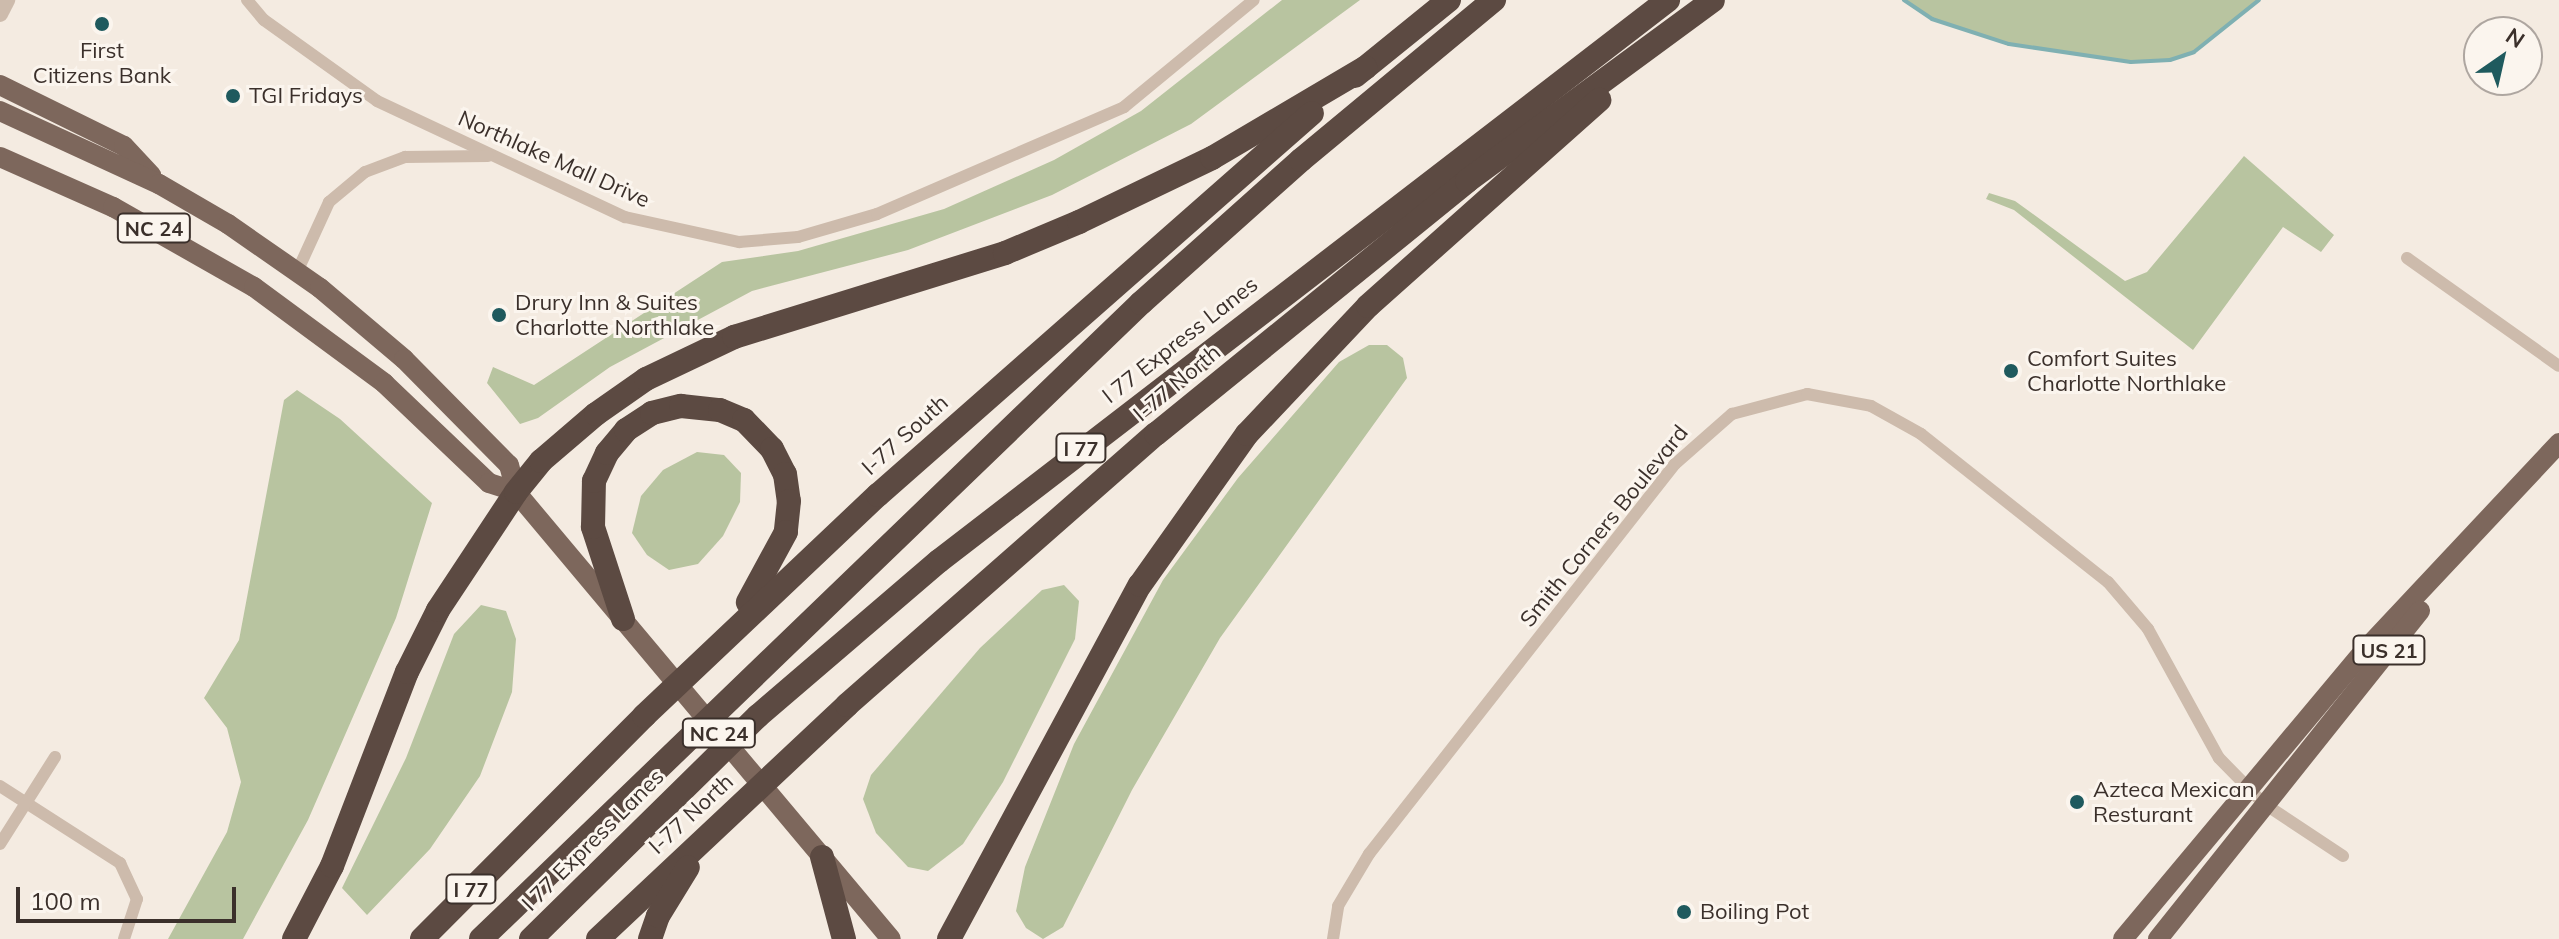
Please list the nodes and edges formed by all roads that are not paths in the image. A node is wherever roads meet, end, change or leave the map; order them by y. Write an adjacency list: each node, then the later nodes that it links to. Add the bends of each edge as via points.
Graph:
1 (7, 0): 8 (street)
2 (247, 0): 12 (street, Northlake Mall Drive, via 264,20 360,92)
3 (1254, 0): 12 (street, Northlake Mall Drive, via 1124,107 890,209 798,237 739,242 625,217)
4 (1449, 0): 9 (highway, I-77 South / I 77)
5 (1494, 0): 35 (highway, I 77 Express Lanes / I 77, via 1301,160 1141,303)
6 (1668, 0): 36 (highway, I 77 Express Lanes / I 77, via 891,600 699,771)
7 (1707, 4): 28 (highway, I-77 North / I 77, via 1519,141 1258,348 953,610); 41 (highway, via 1388,287 1247,434 1140,585)
8 (0, 14)
9 (1365, 68): 19 (highway, via 1212,158 1079,222 992,257 761,327 673,364 596,414 541,461); 22 (highway, I-77 South / I 77, via 969,412)
10 (0, 85): 14 (main road, via 124,146)
11 (0, 111): 14 (main road, NC 24)
12 (496, 156): 16 (street, via 416,156 365,172 329,202)
13 (0, 157): 19 (main road, NC 24, via 113,207 254,287 384,383 489,483)
14 (159, 184): 16 (main road, NC 24)
15 (2407, 258): 17 (street)
16 (297, 272): 19 (main road, NC 24, via 444,397 509,465)
17 (2559, 366)
18 (2559, 443): 20 (main road, US 21)
19 (516, 492): 21 (main road, NC 24); 33 (highway, via 460,573 422,641 332,866)
20 (2513, 496): 25 (main road, US 21, via 2362,653); 27 (main road, US 21)
21 (623, 619): 22 (highway, via 593,527 592,495 599,466 615,440 652,413 681,406 720,410 754,428 772,449 785,474 789,501 786,532 774,561); 31 (main road, NC 24)
22 (722, 641): 34 (highway, I-77 South / I 77)
23 (55, 757): 26 (street)
24 (0, 786): 26 (street)
25 (2247, 789): 27 (street, Smith Corners Boulevard); 42 (street, Smith Corners Boulevard, via 2194,719 2148,629 2108,582 2032,517 1921,434 1871,406 1807,394 1776,398 1722,421 1649,495 1369,854 1338,906); 43 (main road, US 21)
26 (27, 802): 29 (street); 32 (street, via 120,863 137,899)
27 (2263, 803): 30 (street, Smith Corners Boulevard); 44 (main road, US 21)
28 (713, 829): 37 (highway, I-77 North / I 77); 38 (highway, via 665,902)
29 (0, 844)
30 (2343, 856)
31 (822, 857): 39 (highway); 40 (main road, NC 24)
32 (124, 939)
33 (294, 939)
34 (422, 939)
35 (481, 939)
36 (531, 939)
37 (598, 939)
38 (650, 939)
39 (844, 939)
40 (891, 939)
41 (949, 939)
42 (1333, 939)
43 (2123, 939)
44 (2158, 939)

